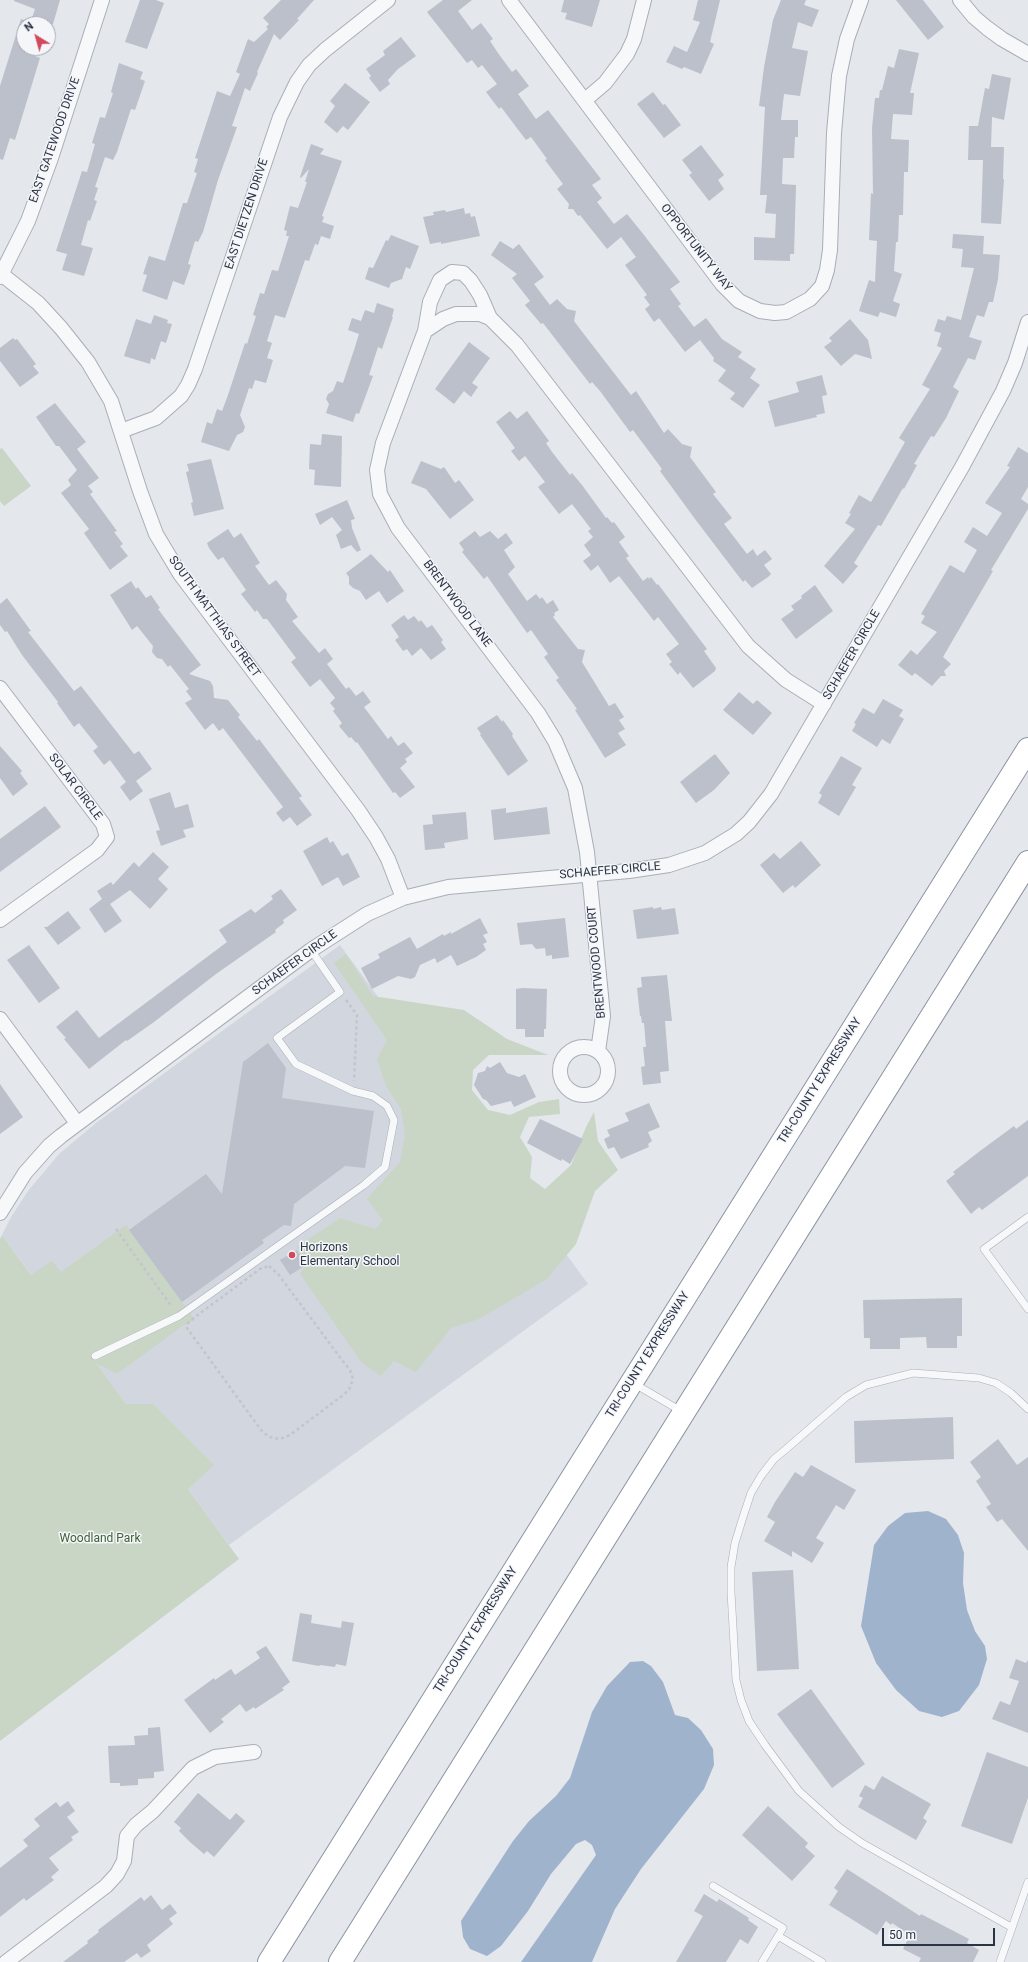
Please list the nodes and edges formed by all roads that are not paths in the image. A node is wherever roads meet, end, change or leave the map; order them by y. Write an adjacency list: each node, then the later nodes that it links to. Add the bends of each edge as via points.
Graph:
1 (102, 0): 9 (street, EAST GATEWOOD DRIVE, via 28,221)
2 (388, 0): 13 (street, EAST DIETZEN DRIVE, via 325,50 309,65 297,82 280,117 188,385 181,396 156,418)
3 (509, 0): 8 (street, OPPORTUNITY WAY)
4 (644, 0): 8 (street, via 634,39 627,54 605,83)
5 (861, 0): 8 (street, OPPORTUNITY WAY, via 847,39 839,76 827,270 822,286 810,299 786,312 760,311 739,301 731,293)
6 (960, 0): 7 (street, via 987,28)
7 (1028, 54)
8 (584, 100)
9 (1, 275): 13 (street, SOUTH MATTHIAS STREET, via 38,303 62,328 88,362 112,401)
10 (490, 318): 12 (street, via 480,314 456,314 443,318); 12 (street, BRENTWOOD LANE, via 471,281 464,273 452,272 440,280 430,302); 15 (street, BRENTWOOD LANE, via 517,345 748,646 786,680)
11 (1028, 322): 15 (street, SCHAEFER CIRCLE, via 1003,391 962,467)
12 (425, 331): 18 (street, BRENTWOOD LANE, via 383,443 377,470 380,494 398,528 538,713 555,741 576,788)
13 (121, 431): 19 (street, SOUTH MATTHIAS STREET, via 156,534 180,574 362,816 388,859)
14 (0, 688): 20 (street, SOLAR CIRCLE, via 103,824 107,837 97,850)
15 (824, 704): 18 (street, SCHAEFER CIRCLE, via 771,794 736,834 705,853 669,865)
16 (1028, 749): 29 (highway, TRI-COUNTY EXPRESSWAY)
17 (1028, 862): 31 (highway)
18 (589, 873): 19 (street, SCHAEFER CIRCLE, via 469,884 427,891); 23 (street, BRENTWOOD COURT, via 603,1016)
19 (404, 898): 21 (street, SCHAEFER CIRCLE, via 367,914)
20 (0, 920)
21 (311, 950): 24 (street, SCHAEFER CIRCLE); 28 (lane, via 340,992 277,1038 296,1064 353,1092 373,1096 388,1106 394,1120 385,1167 364,1185 179,1316)
22 (0, 1019): 24 (street)
23 (598, 1051)
24 (77, 1123): 25 (street, SCHAEFER CIRCLE, via 32,1164)
25 (0, 1213)
26 (1028, 1217): 27 (lane, via 984,1249)
27 (1028, 1309)
28 (95, 1356)
29 (631, 1382): 31 (lane); 38 (highway, TRI-COUNTY EXPRESSWAY)
30 (1028, 1409): 35 (lane, via 996,1383 979,1378 913,1373 866,1385 846,1397 774,1459 761,1476 751,1493 735,1543 731,1580 736,1680 741,1700 749,1721 799,1791 839,1827 862,1842)
31 (683, 1413): 39 (highway)
32 (254, 1752): 37 (street, via 214,1757 193,1768 127,1836 124,1861 106,1886)
33 (1028, 1882): 35 (lane)
34 (714, 1886): 36 (lane, via 783,1928)
35 (1011, 1927): 42 (lane)
36 (778, 1936): 40 (lane); 41 (lane)
37 (6, 1962)
38 (269, 1962)
39 (340, 1962)
40 (762, 1962)
41 (822, 1962)
42 (1000, 1962)

